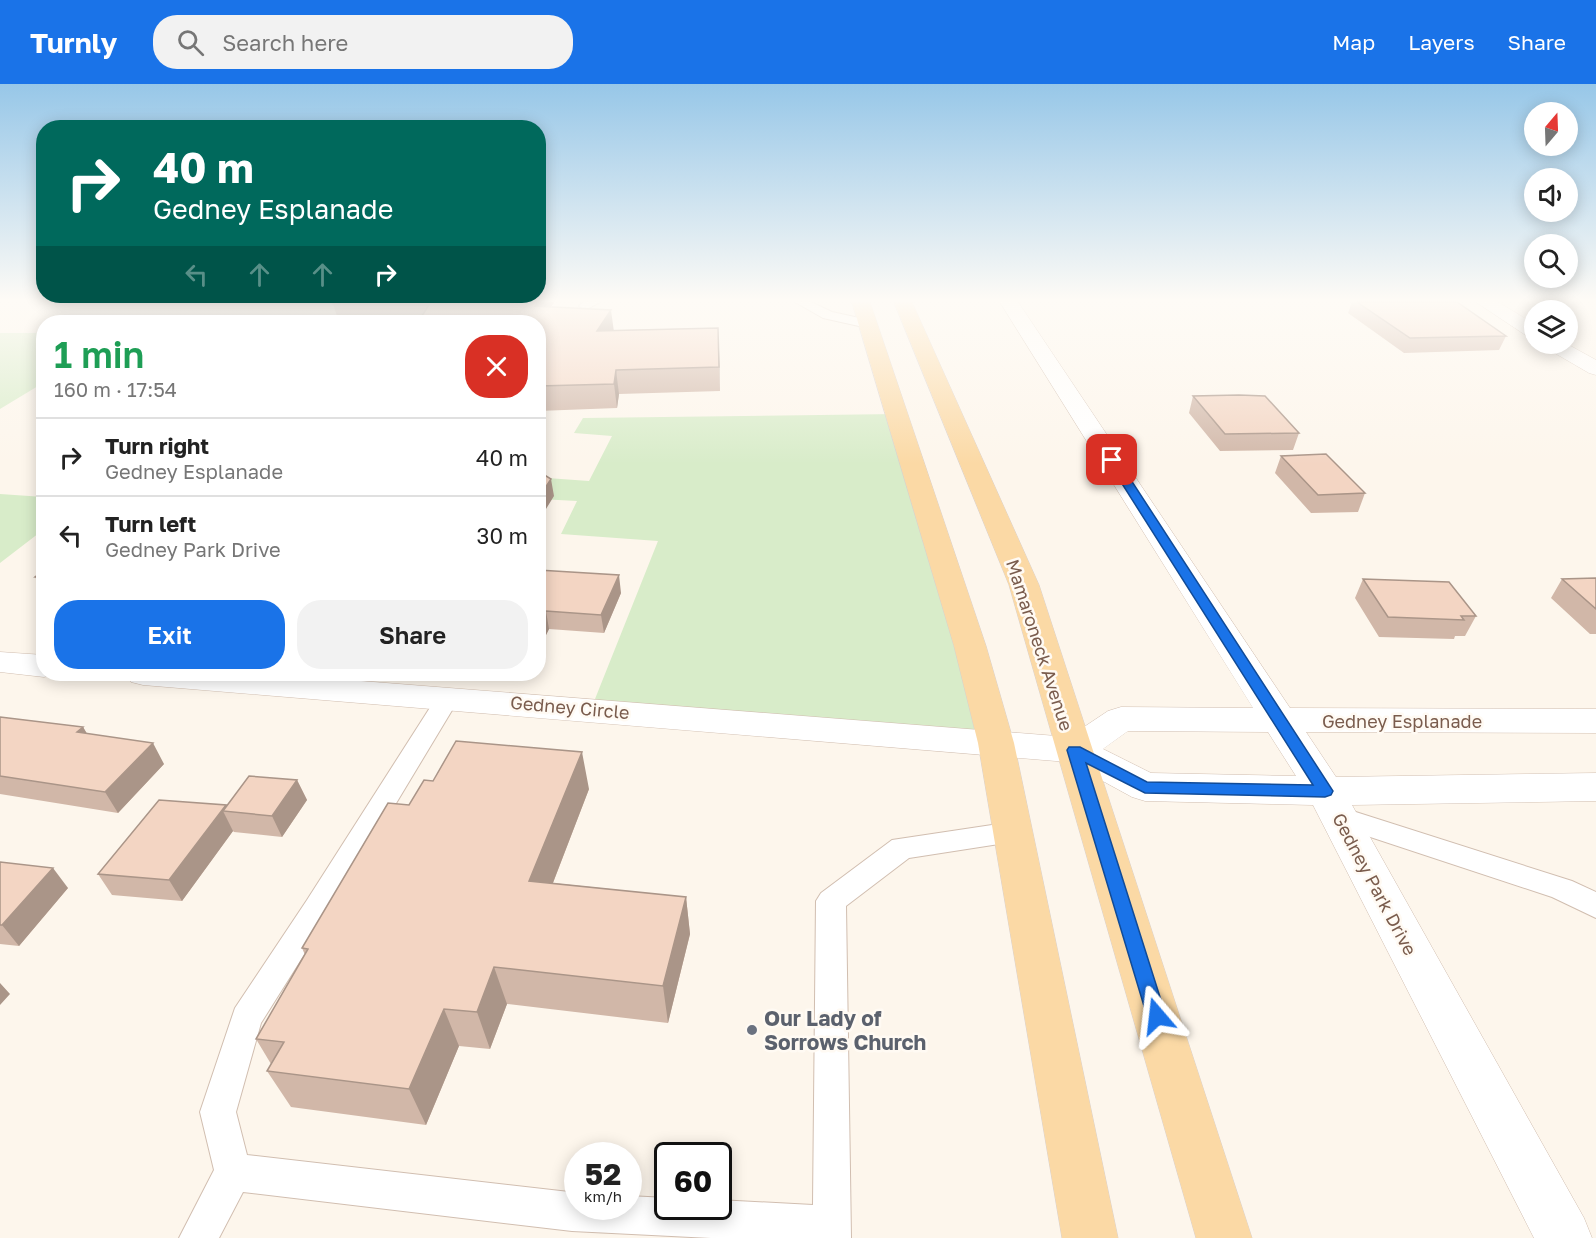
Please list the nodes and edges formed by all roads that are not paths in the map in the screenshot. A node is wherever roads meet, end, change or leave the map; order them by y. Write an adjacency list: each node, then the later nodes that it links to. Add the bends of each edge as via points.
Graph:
1 (878, 356): 12 (main road)
2 (926, 356): 13 (main road, Mamaroneck Avenue, via 1024,585)
3 (1044, 356): 10 (street, Gedney Park Drive)
4 (1573, 356): 5 (street)
5 (1596, 369)
6 (0, 662): 7 (street)
7 (36, 665)
8 (236, 681): 9 (street, Gedney Circle)
9 (448, 697): 12 (street, Gedney Circle); 18 (lane, via 246,1018 218,1112)
10 (1280, 721): 11 (street, Gedney Esplanade); 13 (street, Gedney Esplanade, via 1121,719); 15 (street, Gedney Park Drive)
11 (1596, 721)
12 (996, 742): 13 (street); 16 (main road)
13 (1075, 750): 15 (street, via 1145,787); 22 (main road, Mamaroneck Avenue)
14 (1596, 787): 15 (street)
15 (1332, 804): 17 (lane, via 1562,889); 23 (street, Gedney Park Drive)
16 (1012, 831): 19 (lane, via 902,848 831,902); 21 (main road)
17 (1596, 906)
18 (233, 1172): 19 (lane, via 572,1212); 20 (lane)
19 (832, 1231)
20 (198, 1238)
21 (1090, 1238)
22 (1224, 1238)
23 (1564, 1238)

